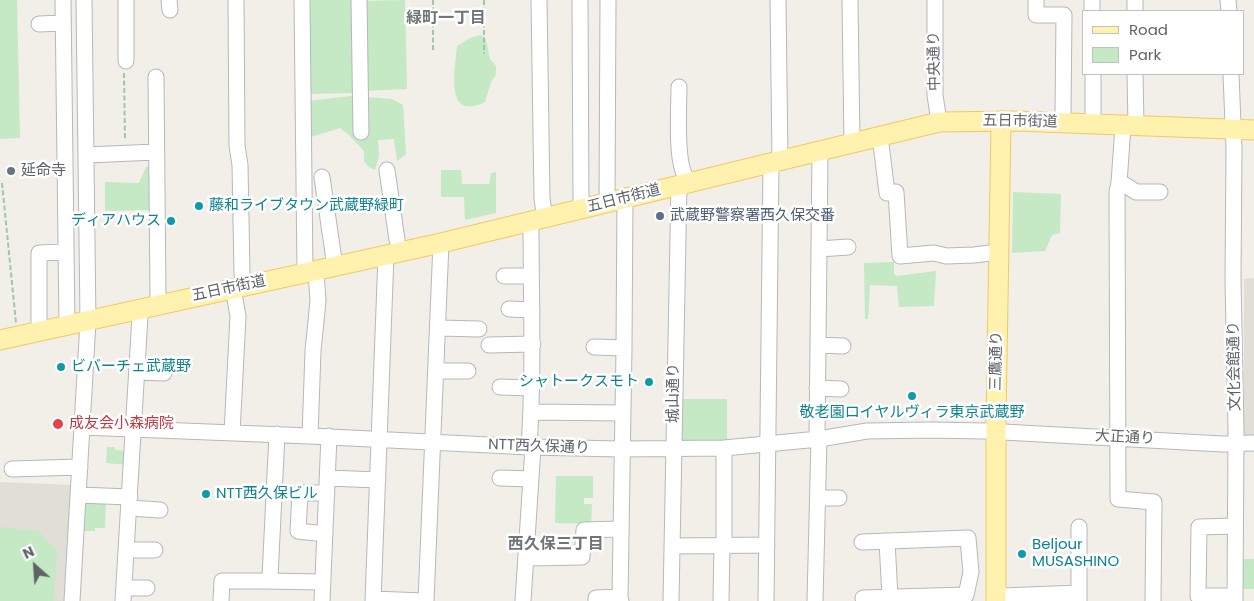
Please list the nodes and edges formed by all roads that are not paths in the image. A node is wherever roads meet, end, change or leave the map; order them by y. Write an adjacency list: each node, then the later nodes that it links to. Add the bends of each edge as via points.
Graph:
1 (63, 0): 14 (street)
2 (84, 0): 38 (street)
3 (126, 0): 16 (street)
4 (236, 0): 58 (street, via 242,274)
5 (302, 0): 22 (street)
6 (359, 0): 33 (street)
7 (539, 0): 47 (street, via 542,199)
8 (580, 0): 24 (street)
9 (608, 0): 45 (street)
10 (778, 0): 39 (street)
11 (850, 0): 34 (street)
12 (935, 0): 27 (street, 中央通り, via 935,95)
13 (1036, 0): 23 (street, via 1036,15 1064,15)
14 (62, 23): 15 (street); 52 (street)
15 (39, 24)
16 (126, 61)
17 (1093, 75): 29 (street)
18 (1135, 75): 30 (street)
19 (1231, 75): 31 (street, 文化会館通り)
20 (156, 77): 36 (street)
21 (679, 87): 42 (street, 城山通り)
22 (303, 88): 28 (street, via 308,89); 55 (street)
23 (1063, 112)
24 (582, 114): 25 (street); 46 (street)
25 (598, 114)
26 (1001, 121): 27 (main road, 五日市街道); 29 (main road, 五日市街道); 87 (main road, 三鷹通り)
27 (939, 122): 34 (main road, 五日市街道)
28 (309, 123)
29 (1093, 124): 30 (main road, 五日市街道)
30 (1129, 126): 31 (main road, 五日市街道); 43 (street)
31 (1233, 130): 32 (main road, 五日市街道); 98 (street, 文化会館通り)
32 (1254, 130)
33 (361, 132)
34 (852, 144): 37 (main road, 五日市街道)
35 (881, 144): 53 (street, via 887,193 896,192 900,256)
36 (156, 152): 38 (street); 59 (street)
37 (820, 152): 39 (main road, 五日市街道); 51 (street)
38 (87, 155): 63 (street)
39 (775, 162): 42 (main road, 五日市街道); 97 (street)
40 (387, 170): 50 (street)
41 (322, 176): 54 (street)
42 (682, 181): 45 (main road, 五日市街道); 102 (street, 城山通り)
43 (1119, 181): 44 (street, via 1136,192); 92 (street)
44 (1160, 192)
45 (616, 200): 47 (main road, 五日市街道); 74 (street)
46 (581, 201)
47 (538, 220): 48 (main road, 五日市街道); 57 (street)
48 (442, 244): 50 (main road, 五日市街道); 66 (street)
49 (848, 247): 51 (street)
50 (391, 248): 55 (main road, 五日市街道); 94 (street)
51 (819, 248): 71 (street)
52 (65, 252): 64 (street, via 39,253); 65 (street)
53 (990, 253)
54 (334, 260)
55 (311, 272): 58 (main road, 五日市街道); 90 (street, via 318,300)
56 (504, 276): 57 (street)
57 (531, 276): 61 (street)
58 (239, 287): 63 (main road, 五日市街道); 88 (street)
59 (158, 298)
60 (509, 309): 61 (street)
61 (532, 310): 69 (street)
62 (140, 316): 77 (street)
63 (88, 321): 65 (main road, 五日市街道); 85 (street)
64 (39, 325)
65 (67, 326): 68 (main road, 五日市街道)
66 (439, 328): 67 (street); 75 (street)
67 (479, 329)
68 (0, 340)
69 (533, 344): 70 (street); 80 (street)
70 (489, 345)
71 (818, 345): 72 (street); 81 (street)
72 (843, 346)
73 (594, 347): 74 (street)
74 (624, 348): 84 (street)
75 (436, 371): 76 (street); 95 (street)
76 (468, 371)
77 (138, 372): 78 (street); 86 (street)
78 (164, 373)
79 (500, 387): 80 (street)
80 (532, 388): 83 (street)
81 (818, 388): 82 (street); 93 (street)
82 (841, 388)
83 (532, 412): 84 (street); 99 (street)
84 (622, 412): 101 (street)
85 (82, 427): 86 (street, NTT西久保通り); 103 (street)
86 (134, 428): 88 (street, NTT西久保通り); 113 (street)
87 (996, 432): 92 (street, 大正通り); 93 (street, NTT西久保通り, via 867,431); 128 (main road, 三鷹通り)
88 (232, 433): 89 (street, NTT西久保通り)
89 (277, 434): 90 (street, NTT西久保通り); 129 (street, via 270,577)
90 (310, 436): 91 (street, NTT西久保通り)
91 (329, 436): 94 (street, NTT西久保通り); 105 (street)
92 (1118, 438): 98 (street, 大正通り); 150 (street, via 1118,499 1154,502)
93 (818, 439): 97 (street, NTT西久保通り); 111 (street)
94 (380, 440): 95 (street, NTT西久保通り); 108 (street)
95 (433, 443): 99 (street, NTT西久保通り); 143 (street)
96 (1254, 443): 98 (street, 大正通り)
97 (768, 444): 100 (street, NTT西久保通り); 121 (street)
98 (1235, 444): 115 (street, 文化会館通り)
99 (531, 447): 101 (street, NTT西久保通り); 107 (street)
100 (724, 448): 102 (street, NTT西久保通り); 123 (street)
101 (621, 449): 102 (street, NTT西久保通り); 117 (street)
102 (674, 449): 122 (street, 城山通り)
103 (80, 467): 104 (street); 110 (street)
104 (12, 469)
105 (328, 478): 108 (street); 109 (street)
106 (500, 478): 107 (street)
107 (531, 479): 126 (street)
108 (378, 480): 139 (street)
109 (327, 493): 118 (street); 118 (street, via 300,493 298,531)
110 (78, 496): 113 (street); 140 (street)
111 (818, 498): 112 (street); 149 (street)
112 (839, 498)
113 (129, 503): 114 (street); 124 (street)
114 (160, 510)
115 (1235, 526): 137 (street, 文化会館通り); 137 (street, via 1199,527 1198,596)
116 (1079, 527): 134 (street)
117 (620, 529): 126 (street, via 584,530 582,557); 138 (street)
118 (325, 534): 130 (street)
119 (887, 541): 120 (street); 127 (street, via 968,538); 133 (street)
120 (862, 542)
121 (767, 545): 123 (street); 148 (street)
122 (672, 546): 123 (street); 146 (street, 城山通り)
123 (723, 546): 147 (street)
124 (126, 550): 125 (street); 132 (street)
125 (155, 550)
126 (526, 558): 144 (street)
127 (971, 572): 128 (street); 133 (street, via 966,595)
128 (996, 572): 136 (main road, 三鷹通り)
129 (265, 581): 130 (street); 141 (street, via 222,581)
130 (323, 582): 142 (street)
131 (147, 588): 132 (street)
132 (124, 594)
133 (890, 597): 135 (street)
134 (1079, 597): 136 (street)
135 (862, 598)
136 (999, 598)
137 (1235, 598)
138 (620, 599): 145 (street, via 596,598)
139 (373, 600): 143 (street)
140 (72, 601)
141 (221, 601)
142 (322, 601)
143 (425, 601)
144 (524, 601)
145 (596, 601)
146 (671, 601)
147 (721, 601)
148 (766, 601)
149 (815, 601)
150 (1153, 601)

